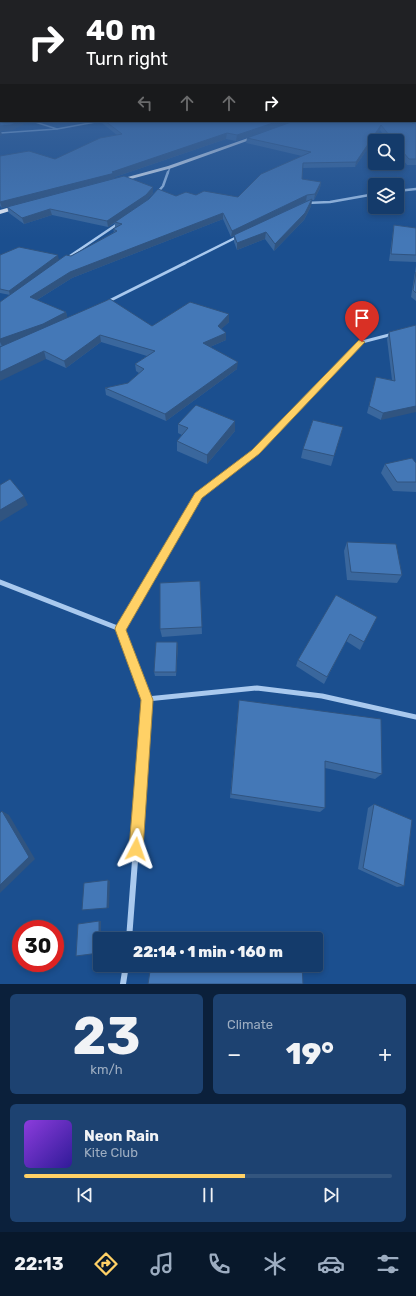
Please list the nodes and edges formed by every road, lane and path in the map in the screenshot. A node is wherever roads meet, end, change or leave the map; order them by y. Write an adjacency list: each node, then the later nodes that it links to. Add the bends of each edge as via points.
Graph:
1 (227, 147): 2 (main road)
2 (170, 167): 3 (main road); 7 (street, via 163,186)
3 (108, 183)
4 (416, 189): 5 (street)
5 (404, 190)
6 (368, 195): 9 (street, via 307,203)
7 (153, 197)
8 (31, 204): 10 (main road)
9 (301, 206)
10 (0, 212)
11 (124, 220): 13 (street)
12 (243, 234): 14 (street)
13 (61, 262)
14 (100, 305)
15 (396, 334): 17 (street, via 362,342 256,452 198,496)
16 (0, 582): 17 (street)
17 (120, 629): 18 (street)
18 (147, 700): 19 (street, via 257,688 322,696); 20 (street)
19 (416, 717)
20 (130, 932)
21 (125, 972): 22 (street)
22 (123, 984)

